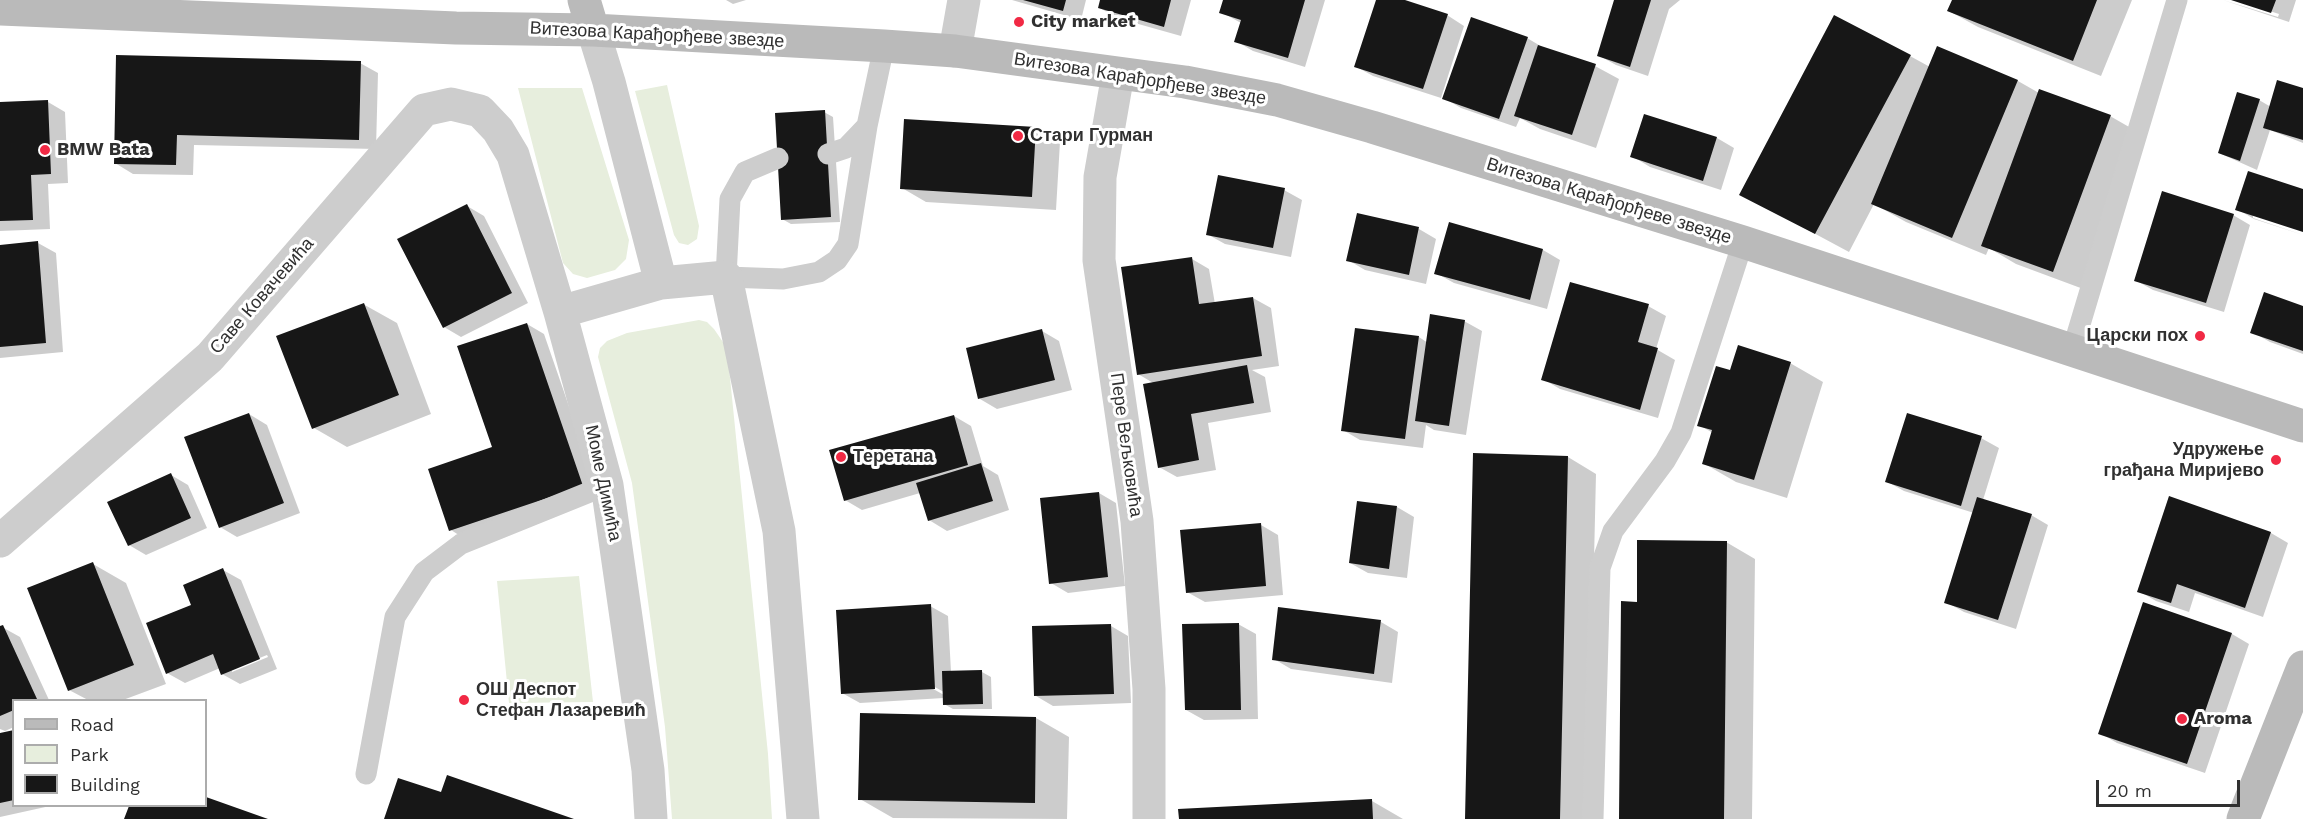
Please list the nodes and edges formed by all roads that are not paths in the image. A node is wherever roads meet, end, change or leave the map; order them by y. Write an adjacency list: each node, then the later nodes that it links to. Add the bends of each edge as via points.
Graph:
1 (964, 0): 6 (street)
2 (2177, 0): 16 (lane)
3 (0, 9): 4 (main road, Витезова Карађорђеве звезде, via 456,28)
4 (588, 15): 5 (main road, Витезова Карађорђеве звезде); 14 (street)
5 (884, 46): 6 (main road, Витезова Карађорђеве звезде); 8 (lane)
6 (954, 51): 7 (main road, Витезова Карађорђеве звезде)
7 (1118, 74): 12 (main road, Витезова Карађорђеве звезде, via 1277,100); 24 (street, Пере Вељковића, via 1100,177 1099,260 1137,521 1149,689)
8 (867, 126): 9 (lane, via 846,148); 13 (lane, via 848,244 837,260 819,272 783,279)
9 (828, 154)
10 (513, 155): 15 (street, Моме Димића); 19 (street, Саве Ковачевића, via 480,111 451,104 424,110 210,357)
11 (778, 158): 13 (lane, via 745,172 730,199)
12 (1743, 242): 16 (main road, Витезова Карађорђеве звезде); 25 (lane, via 1681,433 1613,531 1600,568)
13 (726, 277): 14 (street); 23 (street, via 779,531)
14 (661, 283): 15 (street)
15 (560, 312): 18 (street, Моме Димића)
16 (2072, 351): 17 (main road, Витезова Карађорђеве звезде)
17 (2303, 426)
18 (607, 485): 21 (lane, via 461,544 424,573 395,617); 22 (street, Моме Димића, via 643,735)
19 (0, 540)
20 (2303, 667): 26 (main road)
21 (366, 774)
22 (651, 819)
23 (803, 819)
24 (1149, 819)
25 (1593, 819)
26 (2242, 819)

